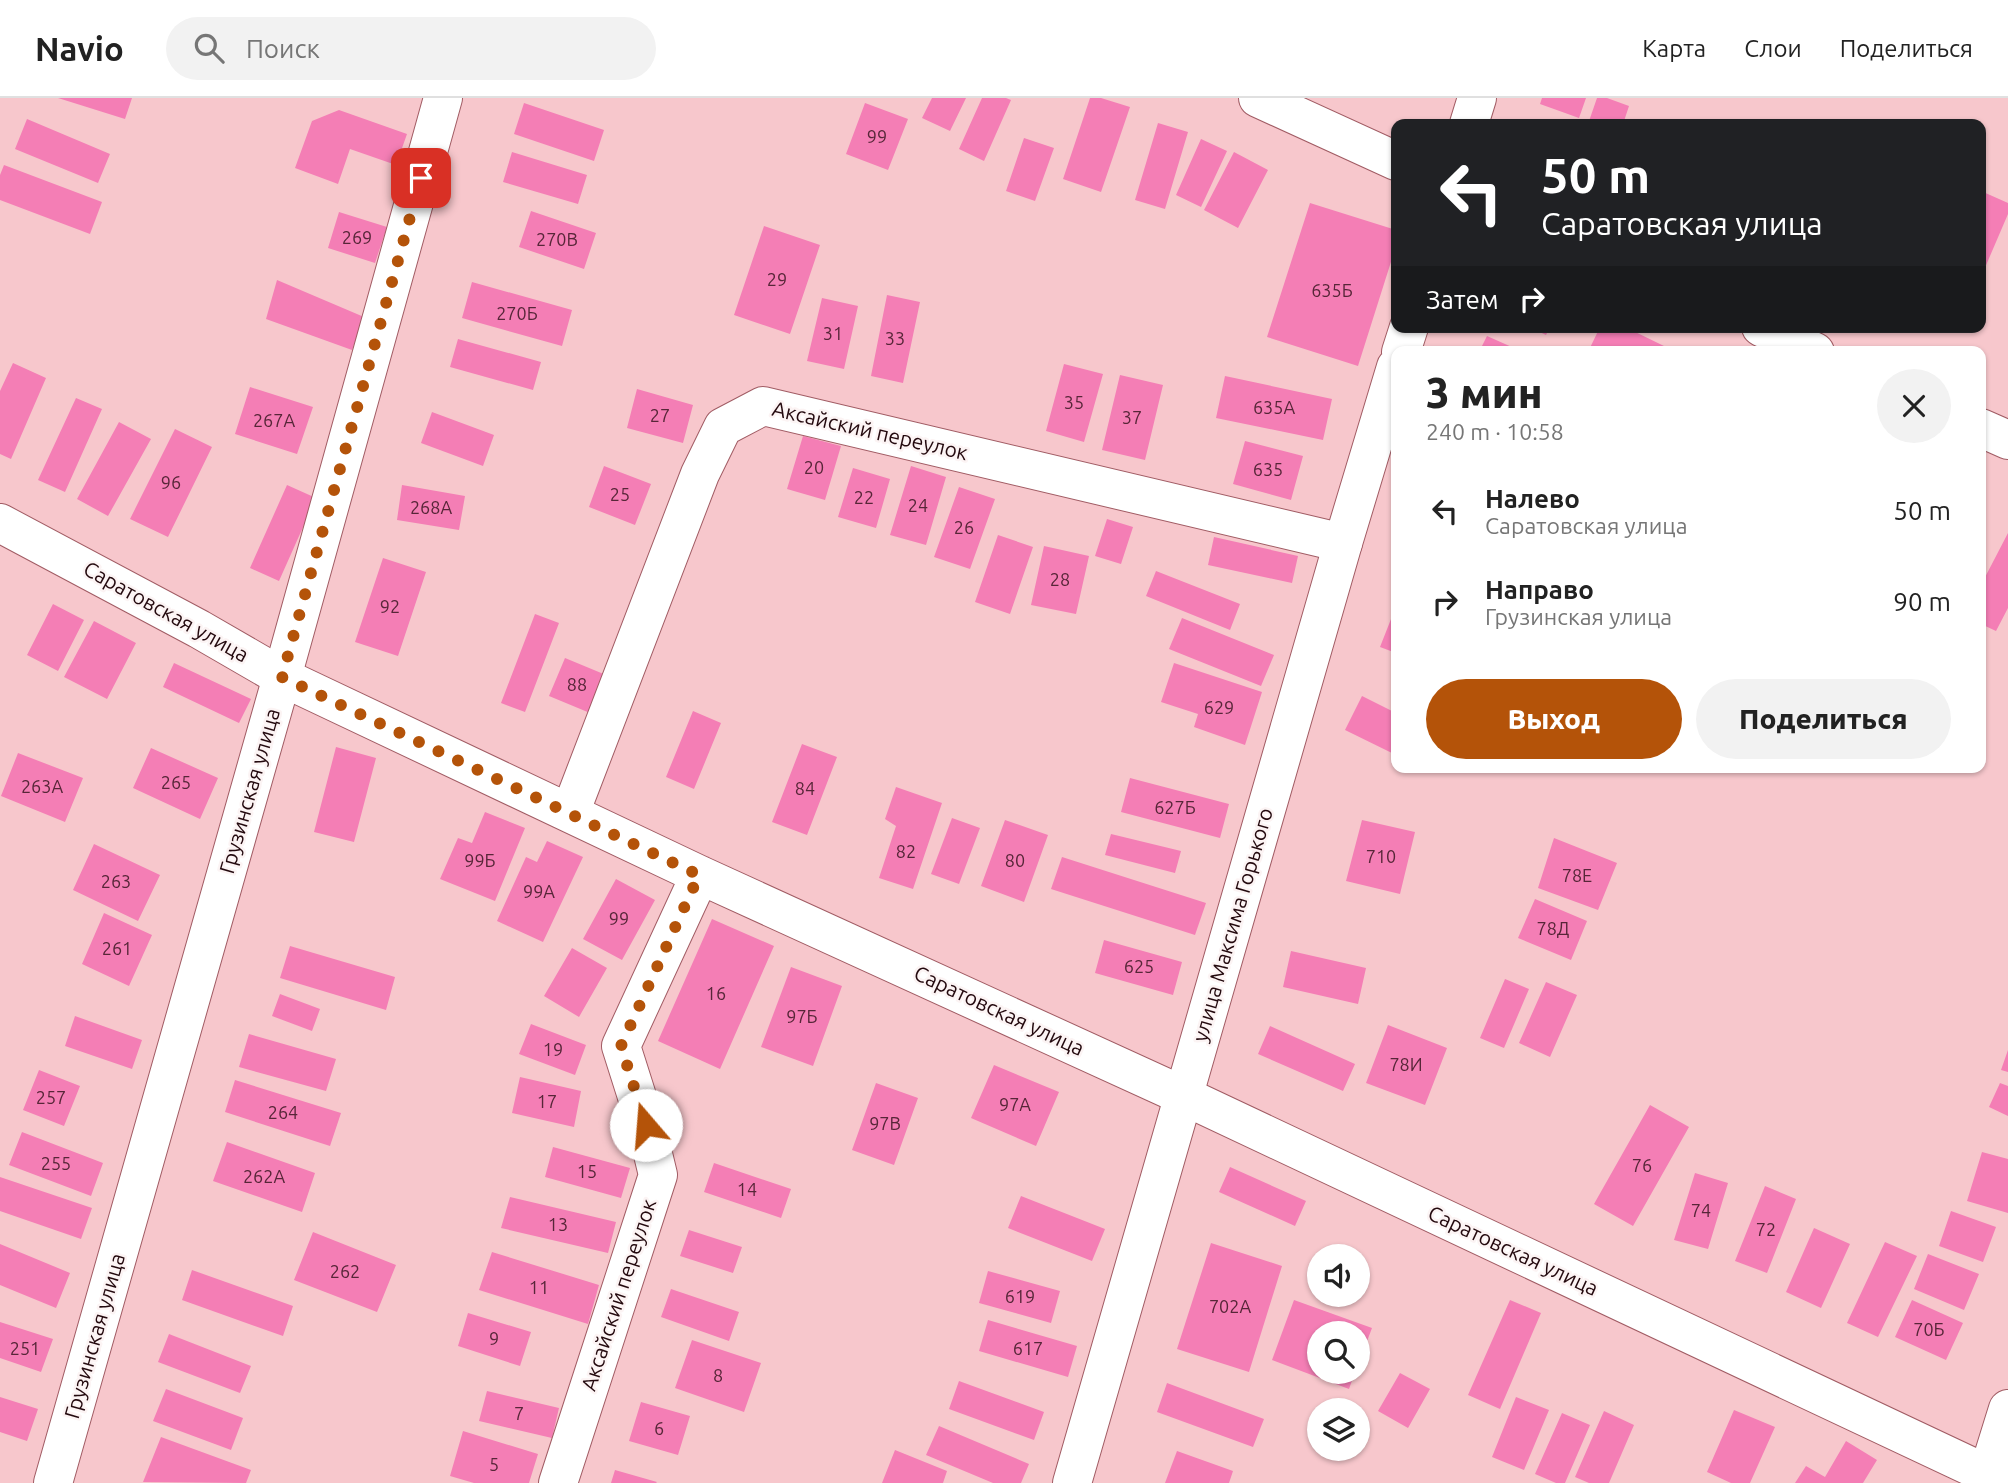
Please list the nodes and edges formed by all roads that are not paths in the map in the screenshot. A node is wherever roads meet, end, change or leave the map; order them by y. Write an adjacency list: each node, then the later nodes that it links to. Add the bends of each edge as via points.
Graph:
1 (443, 98): 13 (street, Грузинская улица)
2 (1258, 98): 5 (street)
3 (1477, 98): 4 (street)
4 (1471, 119)
5 (1391, 159)
6 (1774, 333): 7 (street)
7 (1802, 346)
8 (1391, 384): 12 (street, улица Максима Горького)
9 (1986, 430): 10 (street)
10 (2008, 440)
11 (0, 523): 13 (street, Саратовская улица)
12 (1343, 543): 14 (street, Аксайский переулок, via 764,406 723,427 700,474); 16 (street, улица Максима Горького)
13 (282, 677): 14 (street, Саратовская улица); 19 (street, Грузинская улица)
14 (570, 813): 15 (street, Саратовская улица)
15 (699, 875): 16 (street, Саратовская улица); 20 (street, Аксайский переулок, via 621,1046 658,1175)
16 (1184, 1096): 18 (street, Саратовская улица); 21 (street, улица Максима Горького)
17 (2008, 1409): 18 (street)
18 (1993, 1480)
19 (53, 1483)
20 (558, 1483)
21 (1072, 1483)

